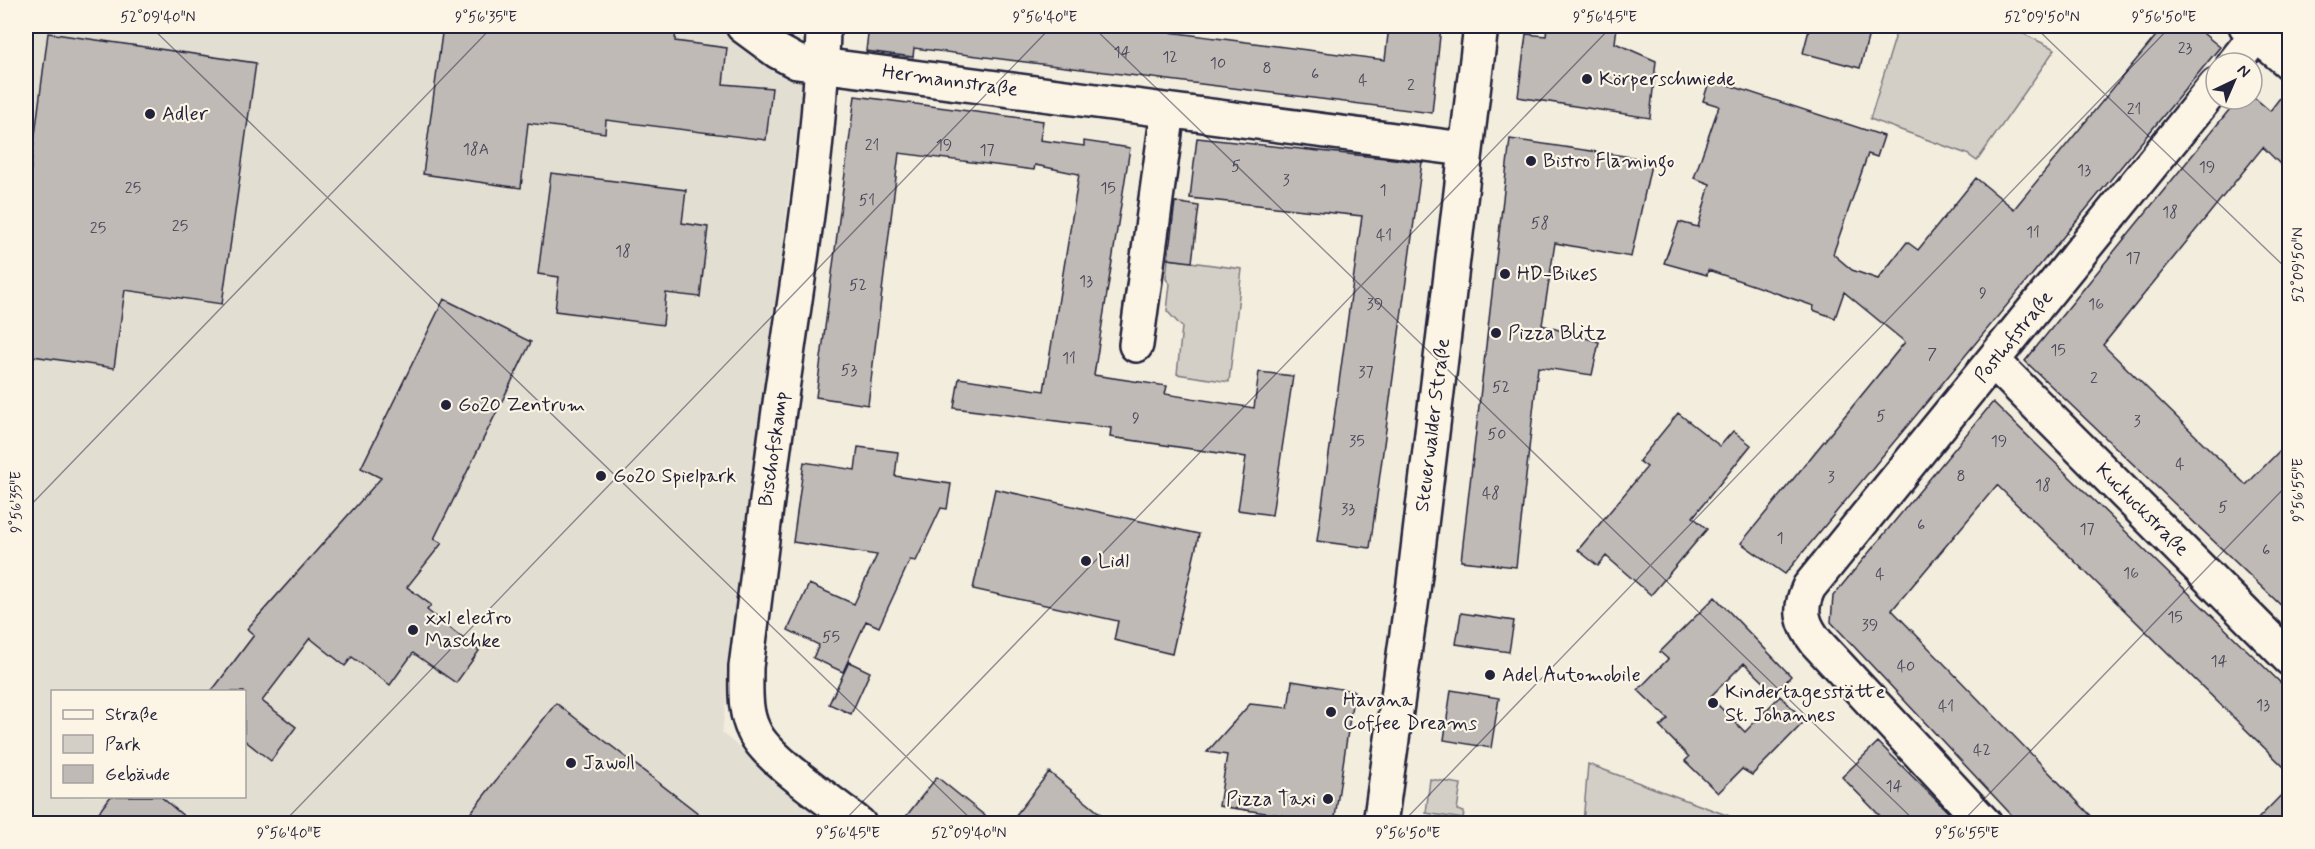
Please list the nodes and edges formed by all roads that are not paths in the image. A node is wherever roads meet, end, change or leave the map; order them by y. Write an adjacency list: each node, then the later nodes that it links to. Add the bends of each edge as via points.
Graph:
1 (743, 26): 7 (street, Hermannstraße, via 787,58)
2 (823, 26): 7 (street, Bischofskamp)
3 (1481, 26): 10 (street, Steuerwalder Straße)
4 (2251, 30): 5 (street); 6 (street)
5 (2240, 51)
6 (2289, 63)
7 (823, 64): 9 (street, Hermannstraße); 14 (street, Bischofskamp, via 812,181 746,667 747,707 754,733 776,757)
8 (2204, 100): 12 (street, Posthofstraße)
9 (1168, 111): 10 (street, Hermannstraße); 11 (street)
10 (1464, 149): 15 (street, Steuerwalder Straße, via 1413,591)
11 (1136, 345)
12 (1994, 362): 13 (street, Kuckuckstraße); 16 (street, Posthofstraße, via 1809,587 1801,610 1806,629)
13 (2289, 659)
14 (859, 824)
15 (1380, 824)
16 (1985, 824)

